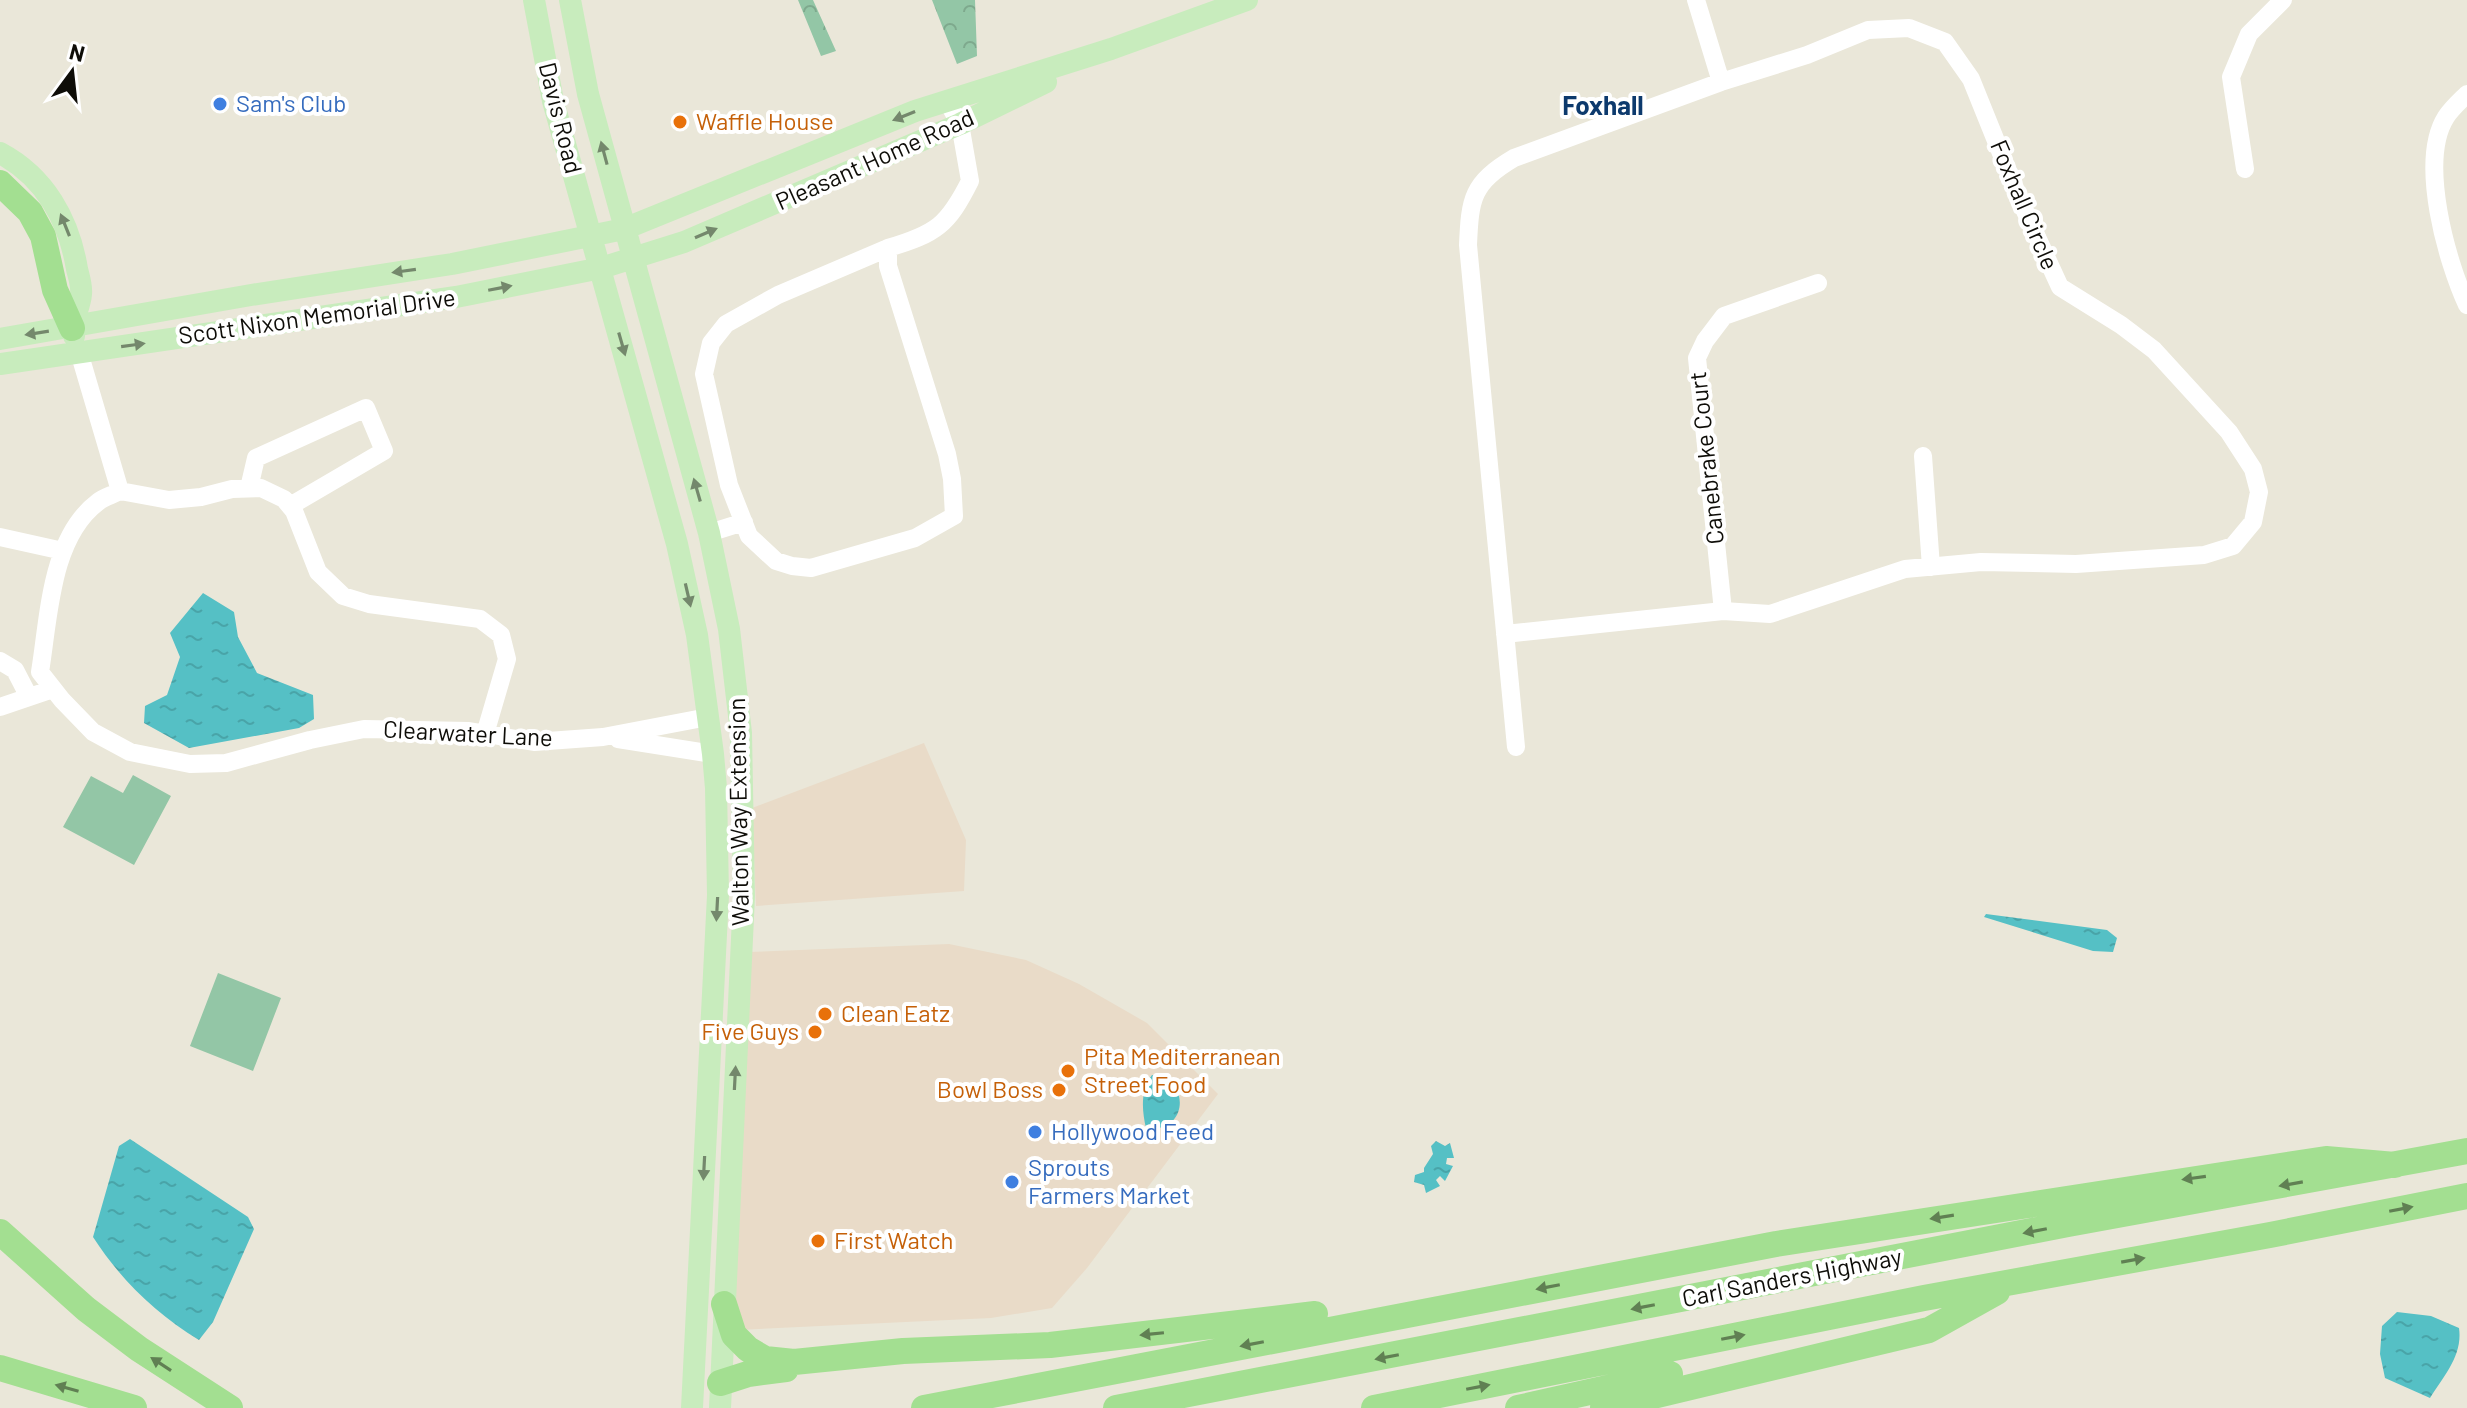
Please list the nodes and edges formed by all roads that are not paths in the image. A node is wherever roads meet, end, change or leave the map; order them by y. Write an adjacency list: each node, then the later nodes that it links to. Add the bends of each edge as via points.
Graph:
1 (534, 0): 15 (main road, Davis Road, via 553,101)
2 (570, 0): 14 (main road, Davis Road, one-way to 2, via 588,94)
3 (1247, 0): 6 (main road, Pleasant Home Road)
4 (1696, 0): 7 (street)
5 (2283, 0): 12 (street, via 2249,34 2231,77)
6 (1111, 49): 9 (main road, Pleasant Home Road); 10 (main road, Pleasant Home Road)
7 (1721, 82): 32 (street, Foxhall Circle, via 1868,30 1909,28 1945,42 1971,79 2060,287 2154,350 2229,432 2253,469 2259,492 2253,522 2233,546 2204,555); 34 (street, Foxhall Circle, via 1514,158 1477,188 1468,245)
8 (2467, 94): 20 (street, via 2445,119 2434,184 2453,274)
9 (947, 101): 10 (street); 14 (main road, Pleasant Home Road, one-way to 14)
10 (960, 124): 16 (street, via 970,181 960,201 944,224); 17 (main road, Pleasant Home Road, one-way to 10, via 684,242)
11 (0, 153): 22 (main road, one-way to 11, via 82,293 66,226 44,189)
12 (2245, 169)
13 (0, 183): 22 (highway, via 40,228 55,290)
14 (624, 229): 15 (main road, Scott Nixon Memorial Drive); 17 (main road, Walton Way Extension)
15 (590, 236): 18 (main road, Walton Way Extension); 22 (main road, Scott Nixon Memorial Drive, one-way to 22, via 251,295)
16 (888, 248): 28 (street, via 778,295 726,324 711,343 704,374 729,485); 28 (street, via 888,266 947,454 954,516 915,538 811,568 776,561 749,536)
17 (633, 258): 18 (main road, Scott Nixon Memorial Drive); 29 (main road, Walton Way Extension, one-way to 17)
18 (601, 268): 22 (main road, Scott Nixon Memorial Drive, one-way to 18, via 456,297); 39 (main road, Walton Way Extension, one-way to 39, via 677,544)
19 (1818, 283): 33 (street, Canebrake Court, via 1724,316 1697,358)
20 (2467, 305)
21 (0, 339): 22 (main road, Scott Nixon Memorial Drive, one-way to 21)
22 (76, 340): 23 (main road, Scott Nixon Memorial Drive); 26 (street)
23 (0, 364)
24 (1923, 456): 32 (street)
25 (249, 488): 26 (street, via 169,500); 27 (street, via 261,488); 27 (street, via 256,458 366,408 384,451)
26 (120, 491): 31 (street, Clearwater Lane, via 98,502 72,529)
27 (290, 506): 40 (street, via 318,572 343,596 480,619 501,635 507,659)
28 (744, 522): 29 (street)
29 (709, 533): 45 (main road, Walton Way Extension, via 729,629 741,733)
30 (0, 537): 31 (street)
31 (63, 551): 36 (street, Clearwater Lane, via 40,672)
32 (1931, 567): 33 (street, Foxhall Circle, via 1883,575 1770,614)
33 (1723, 611): 34 (street, Foxhall Circle)
34 (1505, 634): 42 (street, Foxhall Circle)
35 (0, 661): 37 (street, via 15,670)
36 (53, 689): 37 (street); 40 (street, Clearwater Lane, via 93,732 130,752 190,764 226,763 364,729)
37 (29, 697): 38 (street)
38 (0, 707)
39 (708, 717): 41 (street, Clearwater Lane); 43 (main road, Walton Way Extension)
40 (485, 734): 41 (street, Clearwater Lane, via 534,742)
41 (603, 737): 43 (street)
42 (1516, 747)
43 (713, 754): 44 (main road, Walton Way Extension, one-way to 44)
44 (715, 941): 45 (main road); 57 (main road, Walton Way Extension, one-way to 57)
45 (741, 945): 51 (main road, Walton Way Extension, one-way to 45)
46 (2467, 1151): 47 (highway, Carl Sanders Highway)
47 (2395, 1165): 53 (highway, one-way to 53, via 2311,1161 1791,1241); 61 (highway, Carl Sanders Highway, one-way to 61)
48 (2467, 1196): 50 (highway, Carl Sanders Highway, one-way to 48)
49 (0, 1232): 59 (highway, one-way to 49, via 86,1309)
50 (2016, 1281): 52 (highway, Carl Sanders Highway); 64 (highway, via 1929,1330)
51 (724, 1304): 54 (highway, via 734,1335 765,1359 794,1362); 56 (main road, Walton Way Extension)
52 (1891, 1305): 62 (highway, Carl Sanders Highway, one-way to 52); 63 (highway, via 1854,1333)
53 (1439, 1307): 54 (highway, one-way to 54, via 1396,1302 1050,1345); 60 (highway, one-way to 60)
54 (945, 1351): 56 (highway, via 768,1370)
55 (0, 1368): 58 (highway, one-way to 55)
56 (720, 1395): 57 (main road)
57 (692, 1402)
58 (134, 1408)
59 (230, 1408)
60 (924, 1408)
61 (1116, 1408)
62 (1374, 1408)
63 (1518, 1408)
64 (1603, 1408)

